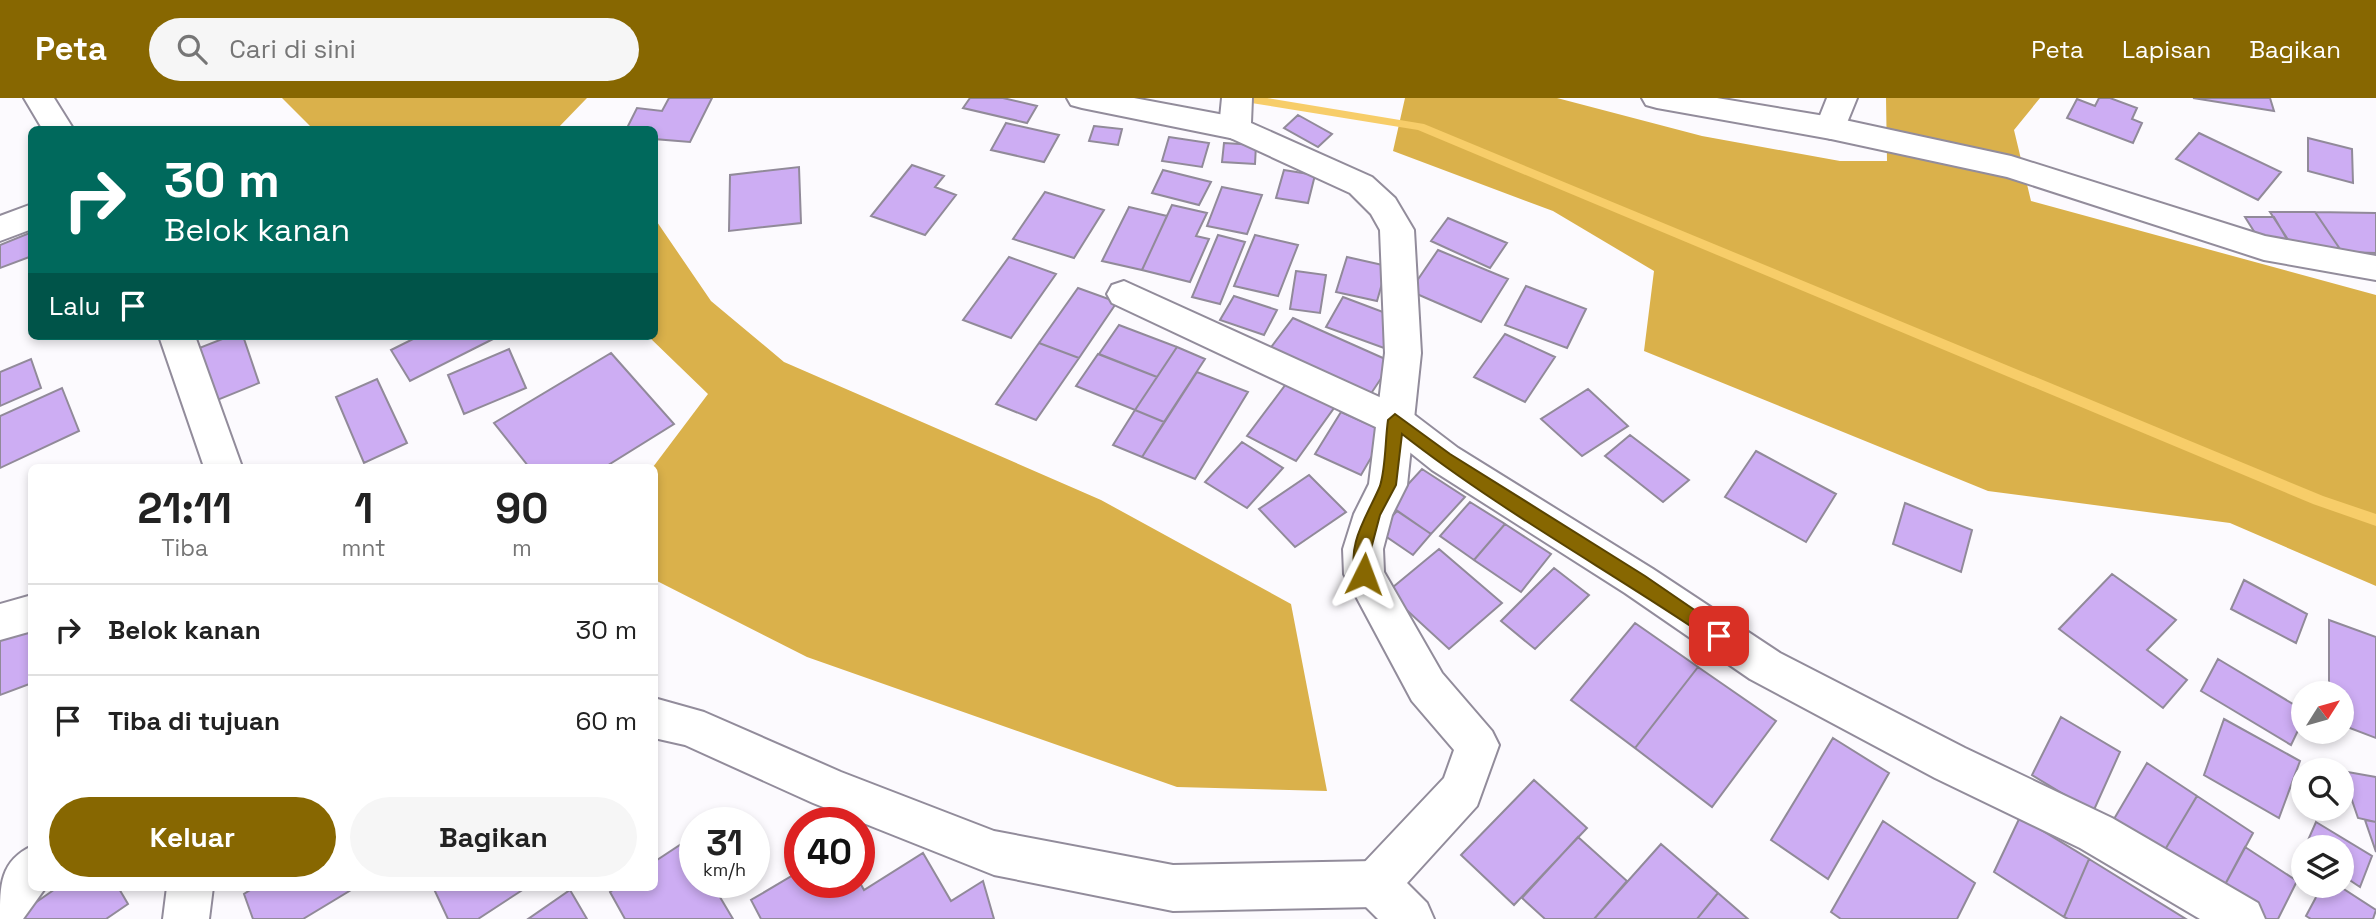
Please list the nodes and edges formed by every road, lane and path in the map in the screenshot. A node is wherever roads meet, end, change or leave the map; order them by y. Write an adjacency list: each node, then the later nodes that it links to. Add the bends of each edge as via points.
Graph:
1 (39, 98): 6 (street)
2 (1082, 98): 4 (street)
3 (1657, 98): 5 (street)
4 (1237, 113): 12 (street, via 1362,185 1397,230 1403,353)
5 (1837, 113): 9 (street, via 2264,248)
6 (56, 126)
7 (28, 218): 8 (street)
8 (0, 229)
9 (2376, 268)
10 (1124, 294): 12 (street)
11 (178, 340): 13 (street)
12 (1395, 420): 18 (street, via 1388,485 1363,549 1364,574 1427,687 1477,745 1461,791); 23 (street, via 1445,459 1765,666 2096,833)
13 (222, 464)
14 (28, 614): 15 (street)
15 (0, 622)
16 (658, 719): 18 (street, via 689,726 994,853 1173,888)
17 (28, 873): 20 (street)
18 (1375, 884): 22 (street)
19 (190, 891): 21 (street)
20 (0, 912)
21 (186, 919)
22 (1411, 919)
23 (2242, 919)

